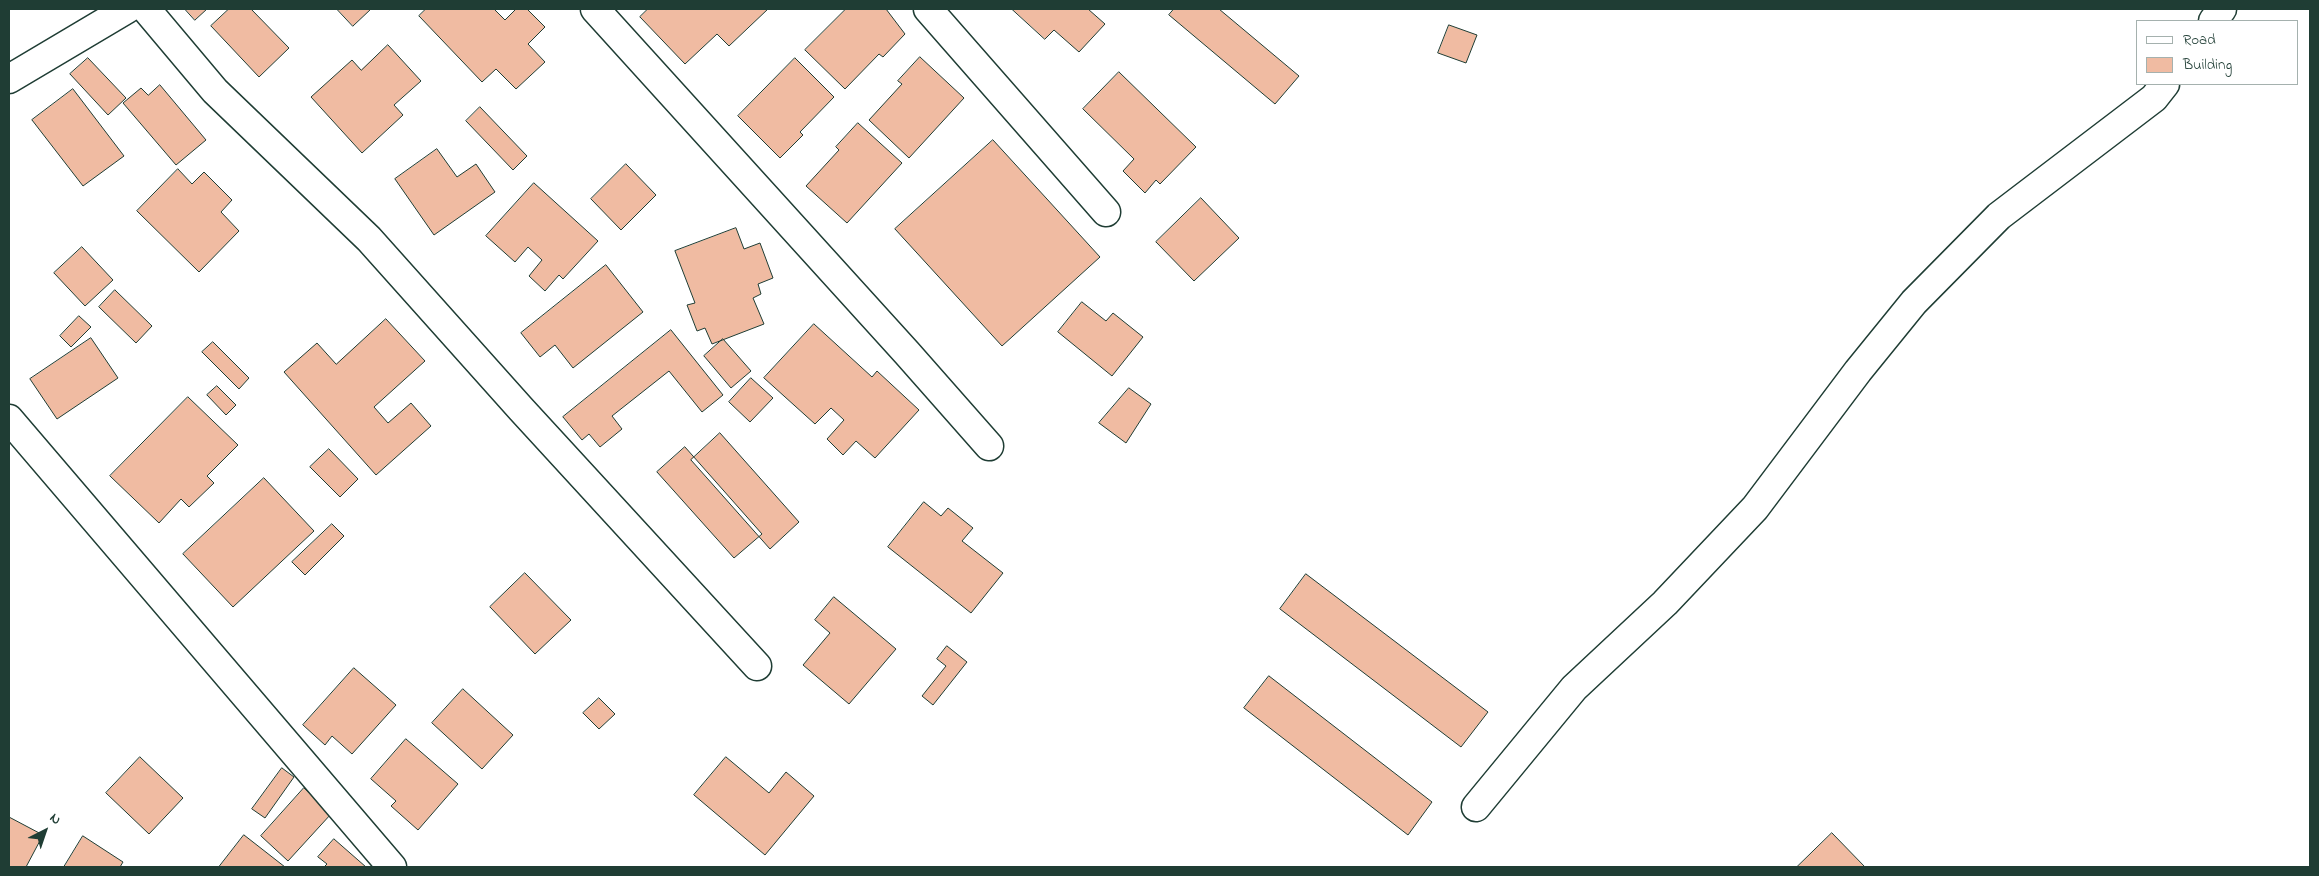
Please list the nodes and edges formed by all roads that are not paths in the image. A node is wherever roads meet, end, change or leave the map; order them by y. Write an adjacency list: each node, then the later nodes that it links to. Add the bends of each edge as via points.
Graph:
1 (127, 9): 7 (street)
2 (146, 9): 12 (street, via 215,91 369,239)
3 (595, 9): 11 (street)
4 (928, 9): 9 (street)
5 (2222, 9): 6 (street)
6 (2214, 20)
7 (9, 79)
8 (2164, 85): 13 (street, via 2154,98 1999,216 1914,302 1755,508 1685,583 1574,688)
9 (1106, 212)
10 (9, 419): 14 (street)
11 (989, 446)
12 (757, 666)
13 (1476, 807)
14 (392, 867)

